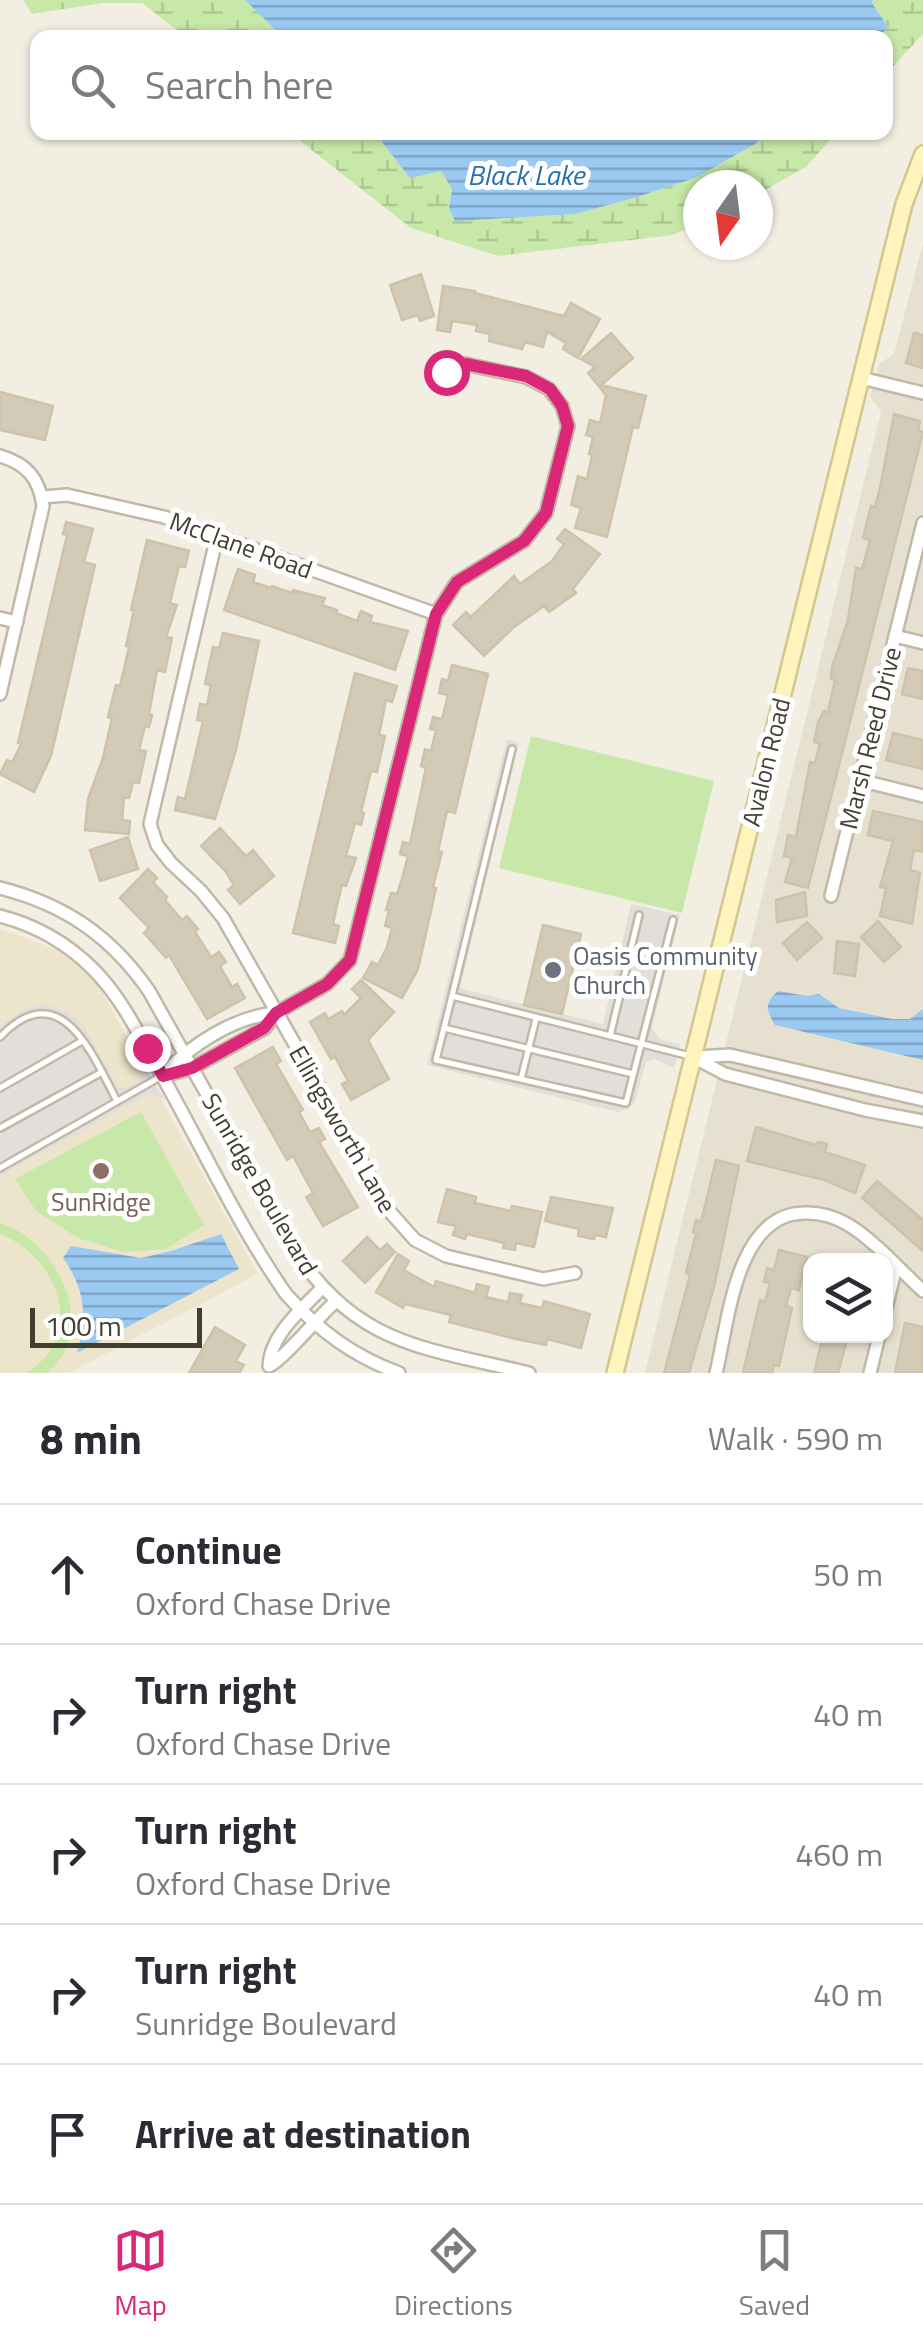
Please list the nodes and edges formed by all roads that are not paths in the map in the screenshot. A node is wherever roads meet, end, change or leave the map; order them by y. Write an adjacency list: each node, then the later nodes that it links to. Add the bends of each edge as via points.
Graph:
1 (923, 154): 3 (main road, Avalon Road)
2 (446, 372): 9 (street, via 466,364 526,376 550,389 568,426 546,513 524,541 457,582)
3 (861, 378): 4 (street); 35 (main road, Avalon Road)
4 (923, 393)
5 (0, 456): 6 (street, via 25,466)
6 (42, 497): 8 (street, McClane Road, via 67,495 138,510); 11 (street)
7 (923, 522): 12 (street, Marsh Reed Drive)
8 (218, 536): 9 (street, McClane Road); 24 (street, Ellingsworth Lane, via 150,824 171,863 223,918)
9 (436, 614): 24 (street, via 350,960 327,984)
10 (0, 618): 11 (street)
11 (16, 622): 14 (street)
12 (895, 636): 13 (street); 16 (street, Marsh Reed Drive)
13 (923, 643)
14 (0, 694)
15 (512, 749): 23 (lane)
16 (859, 780): 17 (street); 19 (street, Marsh Reed Drive)
17 (923, 796)
18 (0, 888): 34 (street, Sunridge Boulevard, via 57,907 112,945 149,990)
19 (831, 896)
20 (639, 915): 28 (lane)
21 (0, 916): 39 (street, Sunridge Boulevard, via 40,930 94,970)
22 (673, 920): 31 (lane)
23 (452, 996): 25 (lane); 26 (lane)
24 (276, 1013): 27 (street, via 256,1014); 32 (street); 50 (street, Ellingsworth Lane, via 390,1213 415,1240 446,1256 543,1278)
25 (536, 1018): 28 (lane); 33 (lane)
26 (444, 1028): 33 (lane); 40 (lane, via 436,1060)
27 (225, 1031): 32 (street); 34 (street)
28 (610, 1036): 31 (lane)
29 (0, 1037): 30 (lane, via 18,1019 52,1012)
30 (82, 1042): 37 (lane); 41 (lane)
31 (642, 1044): 35 (lane); 38 (lane)
32 (234, 1046): 36 (street)
33 (529, 1048): 38 (lane); 40 (lane)
34 (184, 1052): 36 (street, Sunridge Boulevard); 39 (street)
35 (693, 1057): 42 (street, via 730,1055); 45 (street, via 725,1074); 61 (main road, Avalon Road)
36 (192, 1068): 39 (street); 52 (street, Sunridge Boulevard)
37 (102, 1072): 44 (lane); 47 (lane)
38 (634, 1074): 40 (lane, via 626,1103)
39 (163, 1076): 44 (lane); 55 (street, Sunridge Boulevard, via 271,1270)
40 (521, 1079)
41 (0, 1088)
42 (869, 1090): 43 (street); 45 (street)
43 (923, 1100)
44 (118, 1101): 48 (lane)
45 (865, 1110): 46 (street)
46 (923, 1121)
47 (0, 1128)
48 (0, 1168)
49 (896, 1266): 51 (street); 53 (street); 62 (street, via 830,1216 807,1212 768,1226 744,1260)
50 (575, 1274)
51 (893, 1279)
52 (322, 1288): 54 (street, Sunridge Boulevard); 55 (street)
53 (923, 1291)
54 (336, 1302): 56 (street); 60 (street, Sunridge Boulevard, via 404,1342)
55 (301, 1310): 56 (street, Sunridge Boulevard); 58 (street)
56 (312, 1322): 58 (street); 59 (street, Sunridge Boulevard, via 356,1355)
57 (877, 1343): 63 (street)
58 (266, 1370)
59 (399, 1373)
60 (529, 1373)
61 (614, 1373)
62 (716, 1373)
63 (870, 1373)

